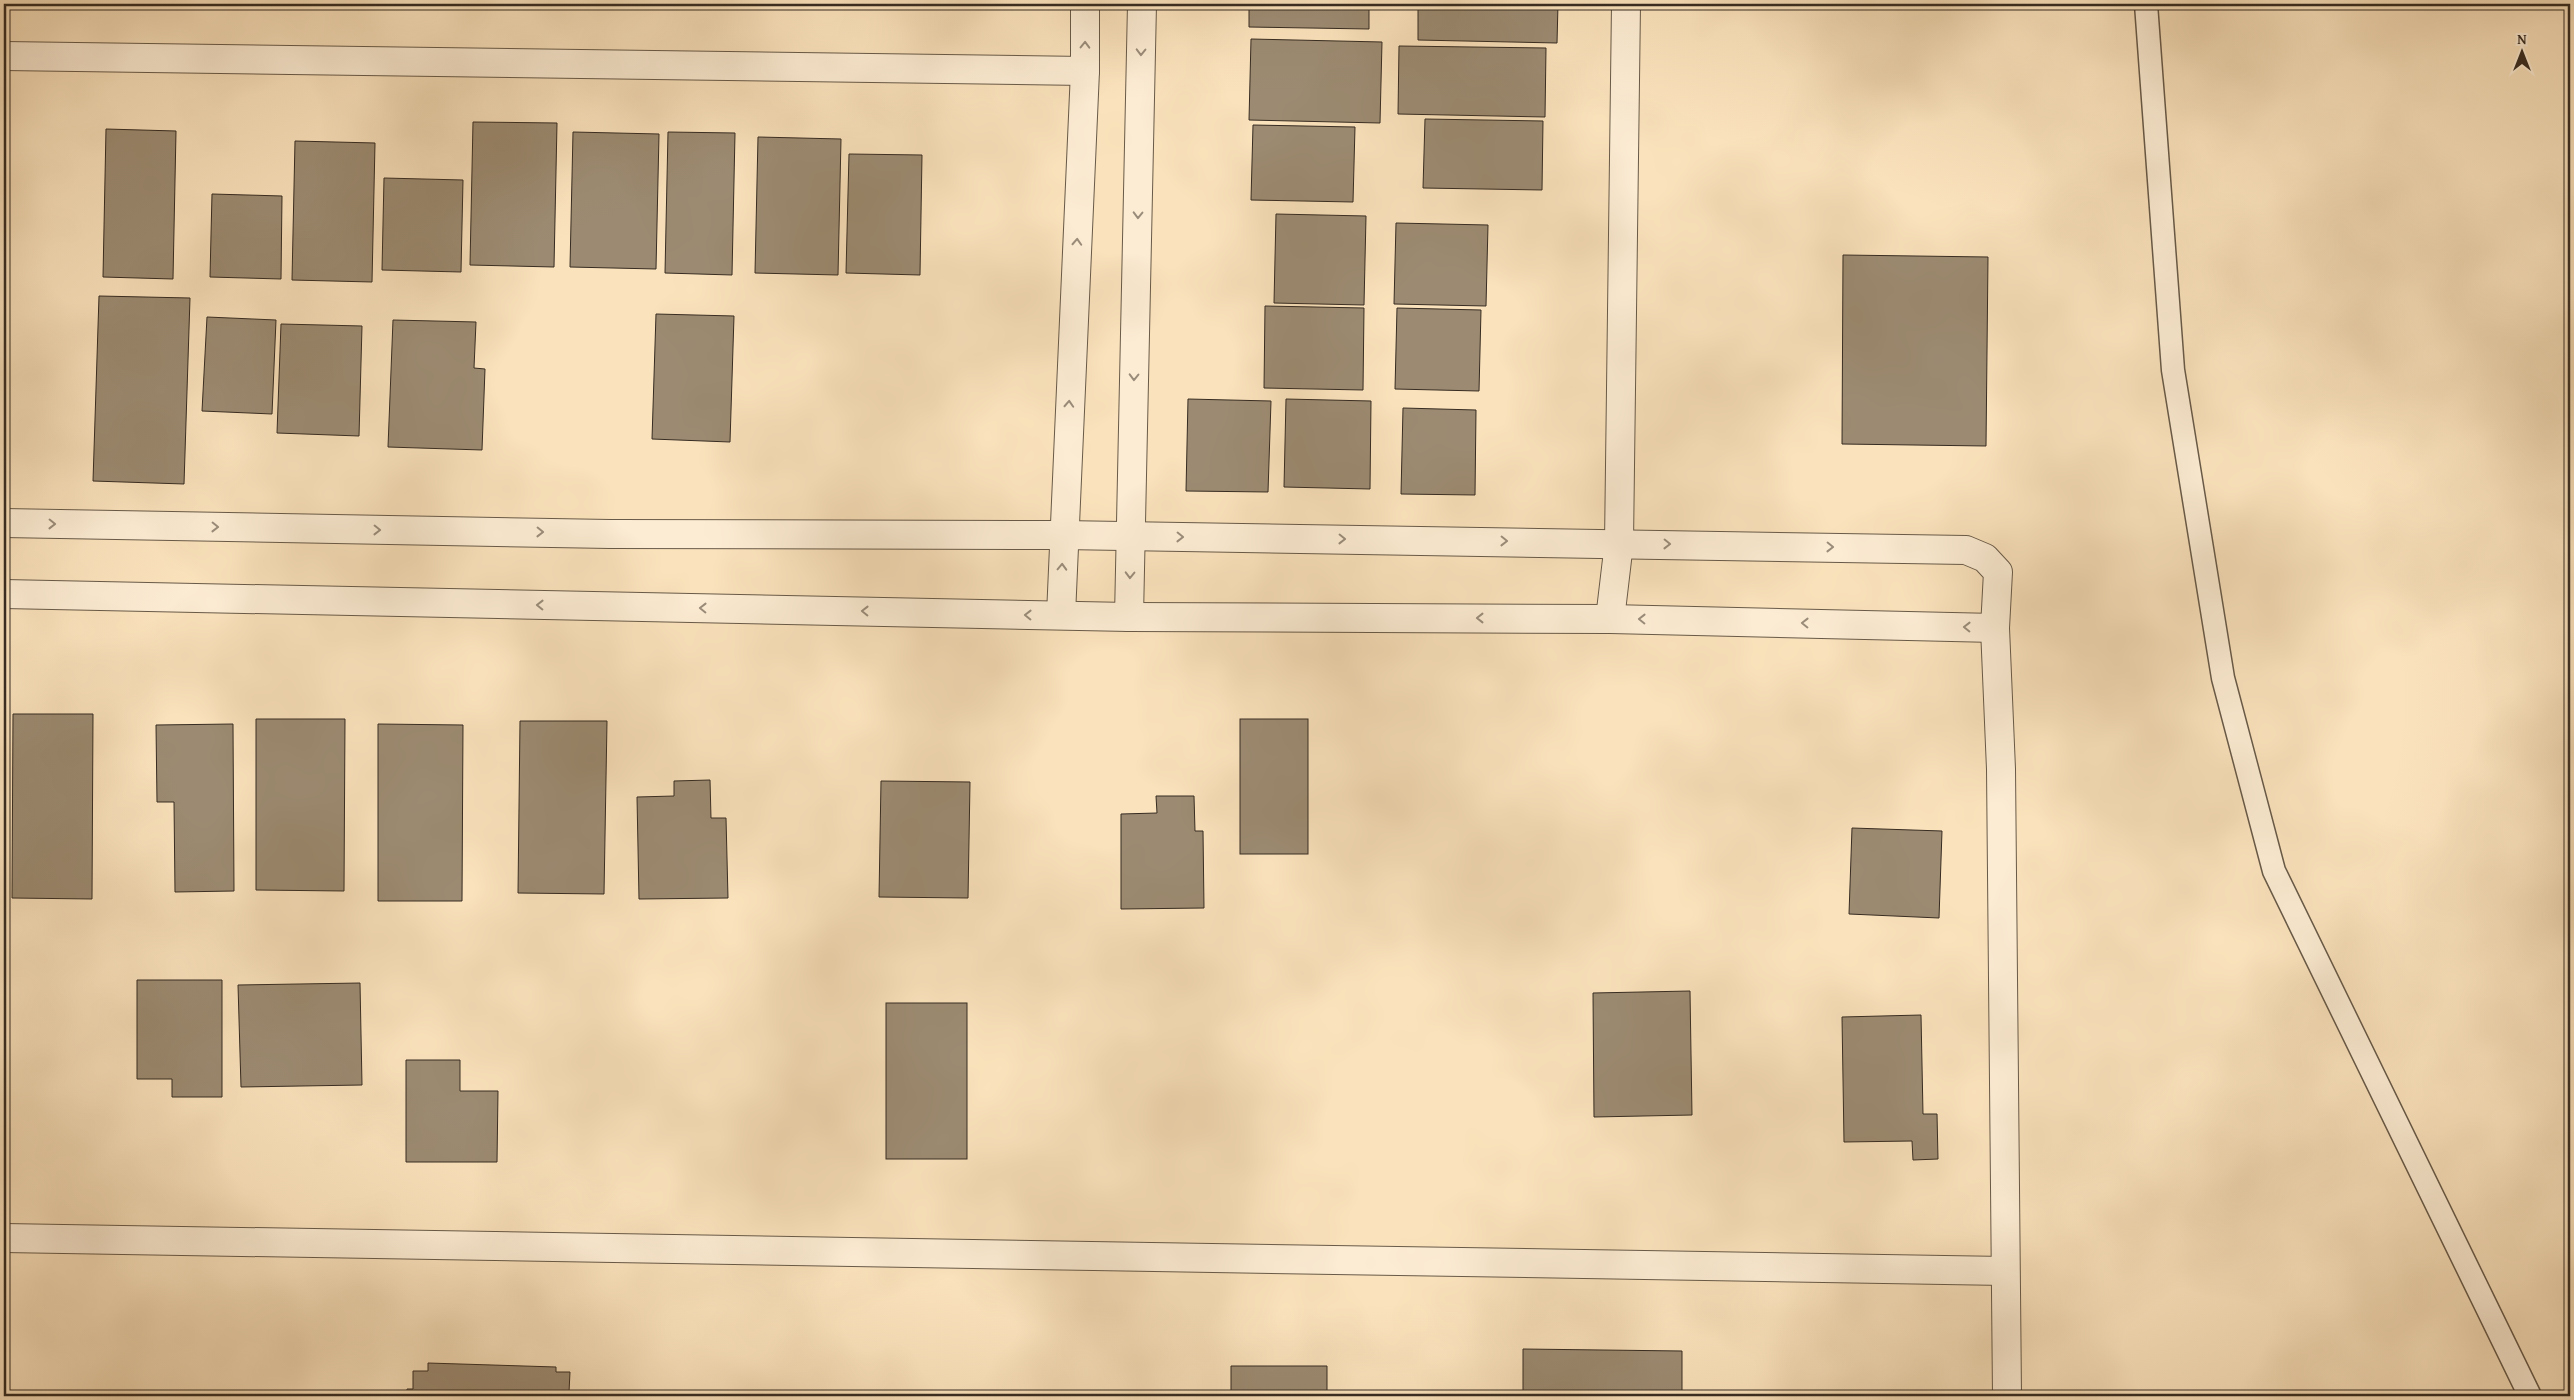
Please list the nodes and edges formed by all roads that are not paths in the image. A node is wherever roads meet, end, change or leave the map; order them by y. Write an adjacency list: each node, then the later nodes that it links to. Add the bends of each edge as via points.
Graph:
1 (1085, 4): 6 (street, one-way to 1)
2 (1142, 4): 9 (street, one-way to 9)
3 (1626, 4): 10 (street)
4 (2146, 4): 19 (lane, via 2173,370 2223,678 2274,871)
5 (4, 56): 6 (street)
6 (1084, 71): 8 (street, one-way to 6)
7 (4, 523): 8 (street, one-way to 8, via 610,534)
8 (1063, 535): 9 (street); 12 (street, one-way to 8)
9 (1131, 536): 10 (street, one-way to 10); 13 (street, one-way to 13)
10 (1619, 543): 14 (street); 15 (street, one-way to 15, via 1966,550 1984,558 1998,572)
11 (4, 594): 12 (street, one-way to 11)
12 (1061, 615): 13 (street)
13 (1129, 617): 14 (street, one-way to 13)
14 (1610, 619): 15 (street, one-way to 14)
15 (1995, 628): 17 (street, via 2001,769)
16 (4, 1238): 17 (street)
17 (2005, 1272): 18 (street)
18 (2007, 1396)
19 (2530, 1396)

